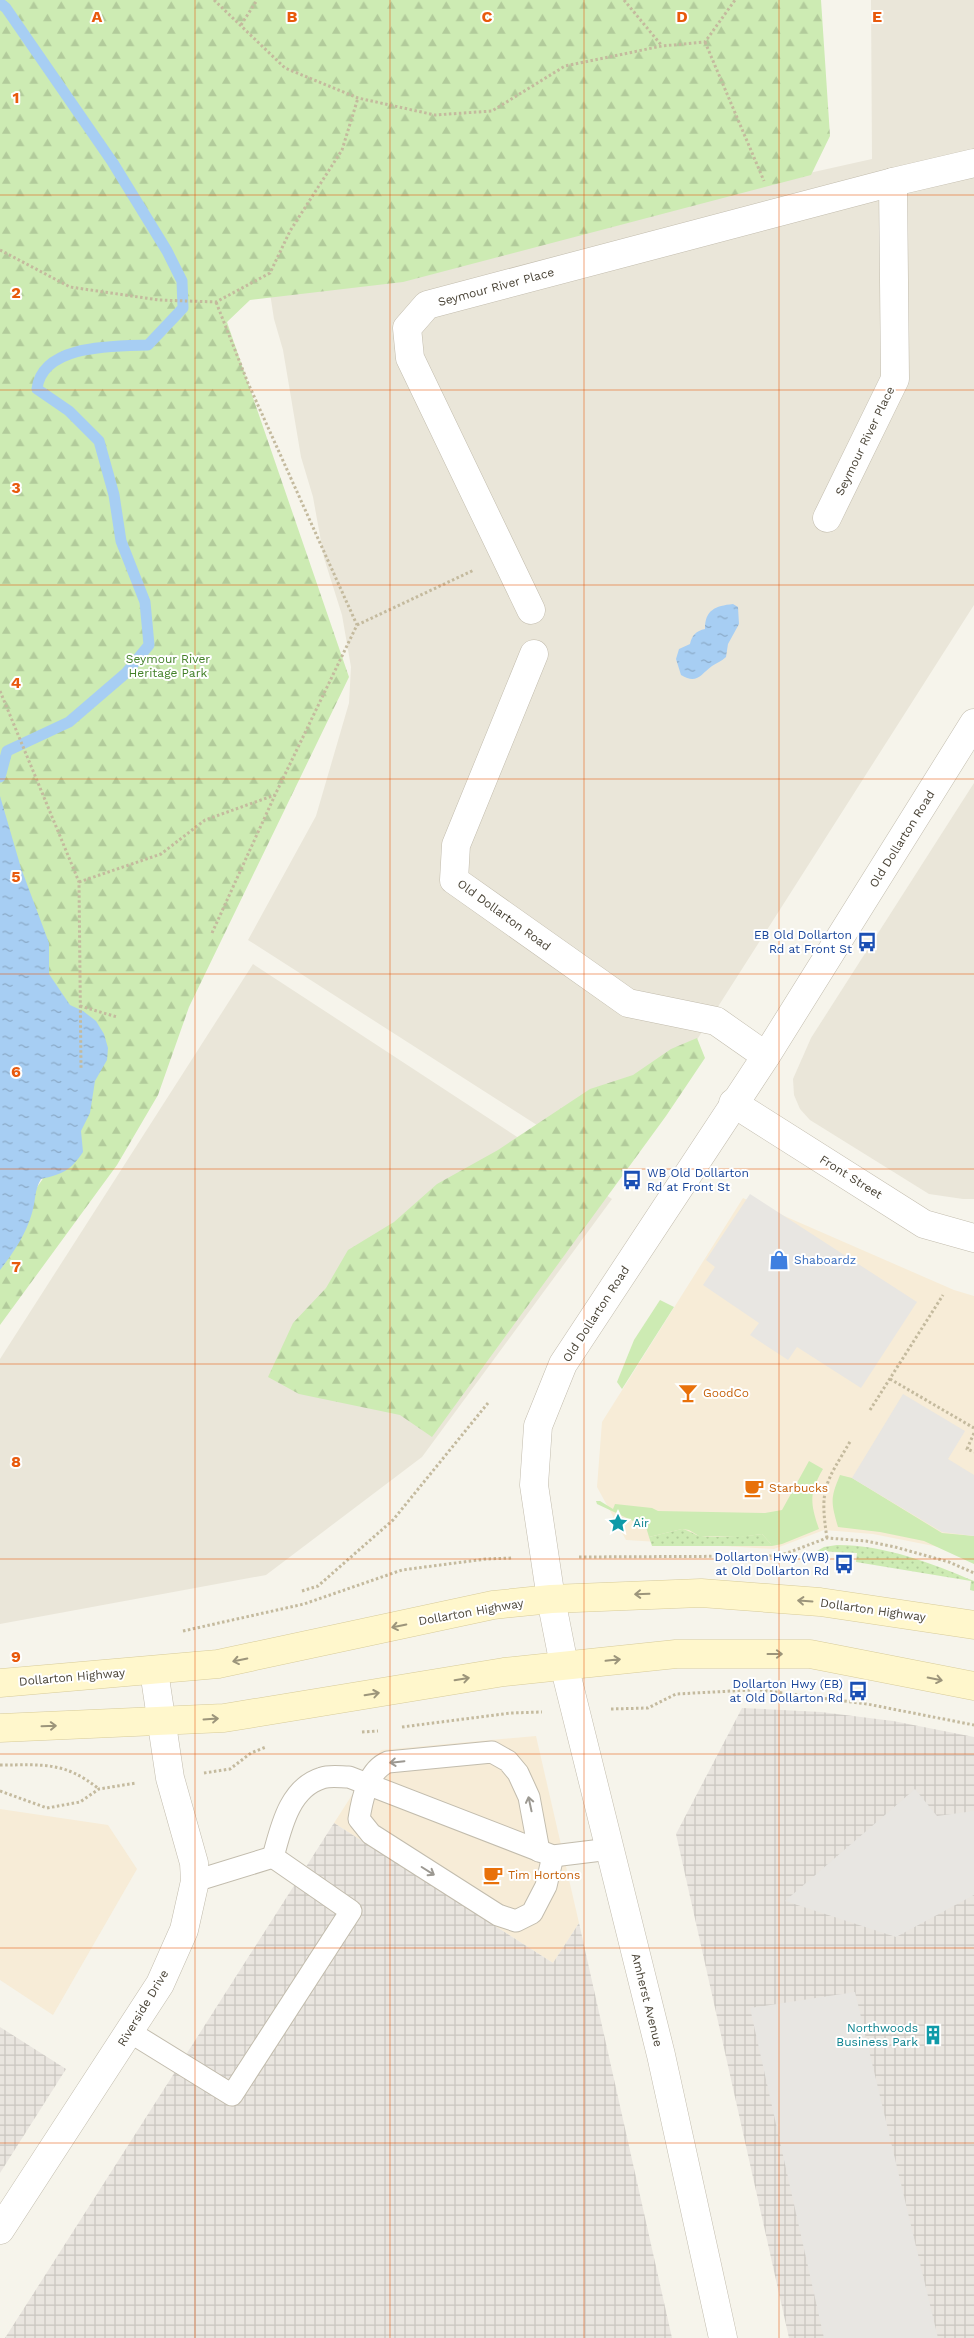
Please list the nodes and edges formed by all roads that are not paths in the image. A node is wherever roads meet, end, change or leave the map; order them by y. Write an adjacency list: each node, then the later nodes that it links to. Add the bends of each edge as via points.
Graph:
1 (974, 163): 2 (street, Seymour River Place)
2 (892, 182): 3 (street, Seymour River Place, via 896,379); 4 (street, Seymour River Place, via 427,305 407,328 410,358)
3 (827, 518)
4 (532, 610)
5 (534, 654): 7 (street, Old Dollarton Road, via 456,846 454,880 628,1003 716,1021)
6 (974, 723): 7 (street, Old Dollarton Road)
7 (766, 1056): 8 (street, Old Dollarton Road)
8 (733, 1104): 9 (street, Front Street, via 924,1224); 10 (street, Old Dollarton Road, via 563,1364 538,1426 534,1485)
9 (974, 1238)
10 (550, 1599): 11 (main road, Dollarton Highway, one-way to 10, via 820,1602 701,1593); 12 (street, Old Dollarton Road); 13 (main road, Dollarton Highway, one-way to 13, via 493,1606 234,1661)
11 (974, 1625)
12 (564, 1665): 15 (main road, one-way to 15, via 676,1654 810,1654); 16 (main road, one-way to 12, via 224,1718); 19 (street, Amherst Avenue)
13 (154, 1671): 14 (main road, Dollarton Highway); 16 (street, Riverside Drive)
14 (0, 1683)
15 (974, 1686)
16 (162, 1722): 17 (main road, one-way to 16); 22 (street, Riverside Drive, via 170,1778 194,1864)
17 (0, 1728)
18 (368, 1784): 20 (lane); 20 (lane, one-way to 18, via 529,1797 518,1773 508,1760 492,1752 388,1762 378,1766); 20 (lane, one-way to 20, via 359,1819 371,1834 498,1915 516,1921 532,1913 546,1886); 21 (lane, via 350,1777 333,1776 303,1788 284,1817)
19 (610, 1849): 20 (lane); 25 (street, Amherst Avenue, via 661,2055)
20 (546, 1854)
21 (273, 1857): 22 (lane); 23 (lane, via 351,1911 232,2096)
22 (195, 1881): 23 (street, Riverside Drive, via 184,1930 160,1984)
23 (130, 2032): 24 (street, Riverside Drive)
24 (0, 2230)
25 (723, 2338)

